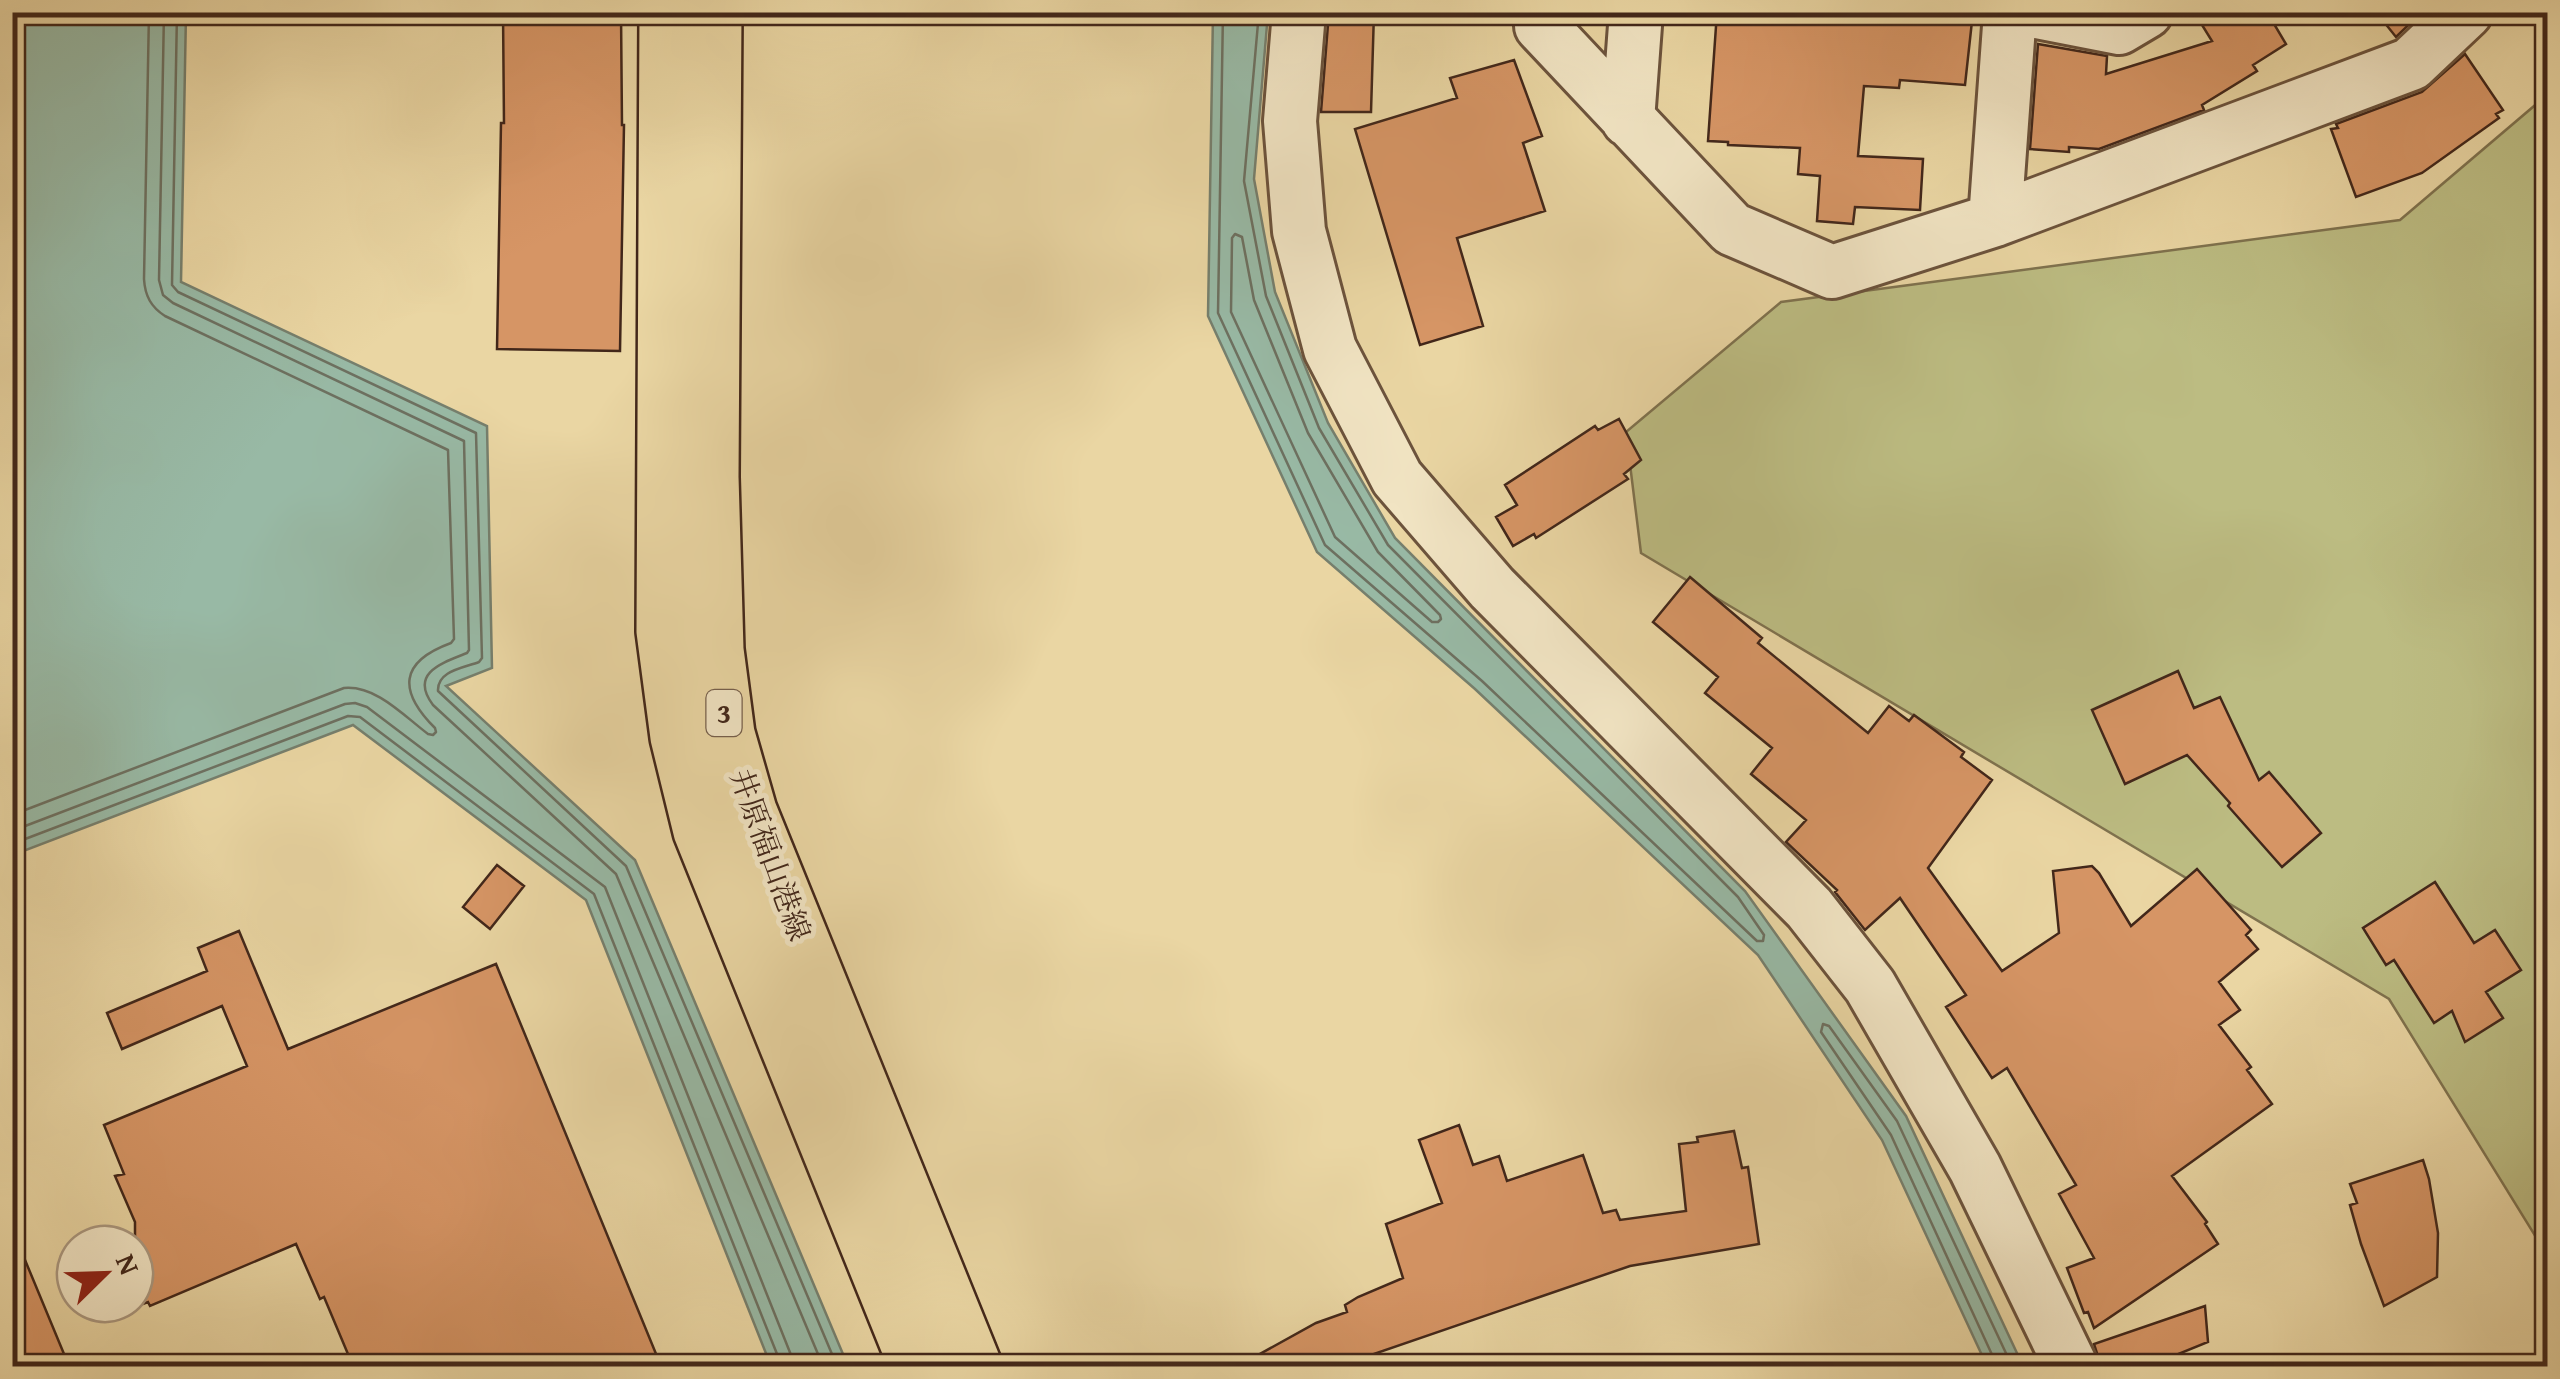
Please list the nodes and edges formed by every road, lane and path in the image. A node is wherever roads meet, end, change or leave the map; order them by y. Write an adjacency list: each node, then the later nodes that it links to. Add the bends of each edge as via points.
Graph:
1 (667, 12): 12 (main road, 井原福山港線 / 3, via 664,631 678,737 701,831)
2 (714, 12): 13 (main road, 井原福山港線 / 3, via 711,477 716,650 727,734 749,811)
3 (1299, 12): 14 (street, via 1290,122 1299,231 1330,348 1398,478 1492,588 1809,908 1870,986 1975,1168)
4 (1636, 12): 10 (street)
5 (2010, 12): 11 (street)
6 (2037, 12): 7 (street, via 2119,28)
7 (2146, 12)
8 (2466, 12): 11 (street, via 2411,64)
9 (1541, 26): 10 (street)
10 (1628, 120): 11 (street, via 1732,230 1832,272)
11 (1995, 220)
12 (917, 1366)
13 (974, 1366)
14 (2071, 1366)

